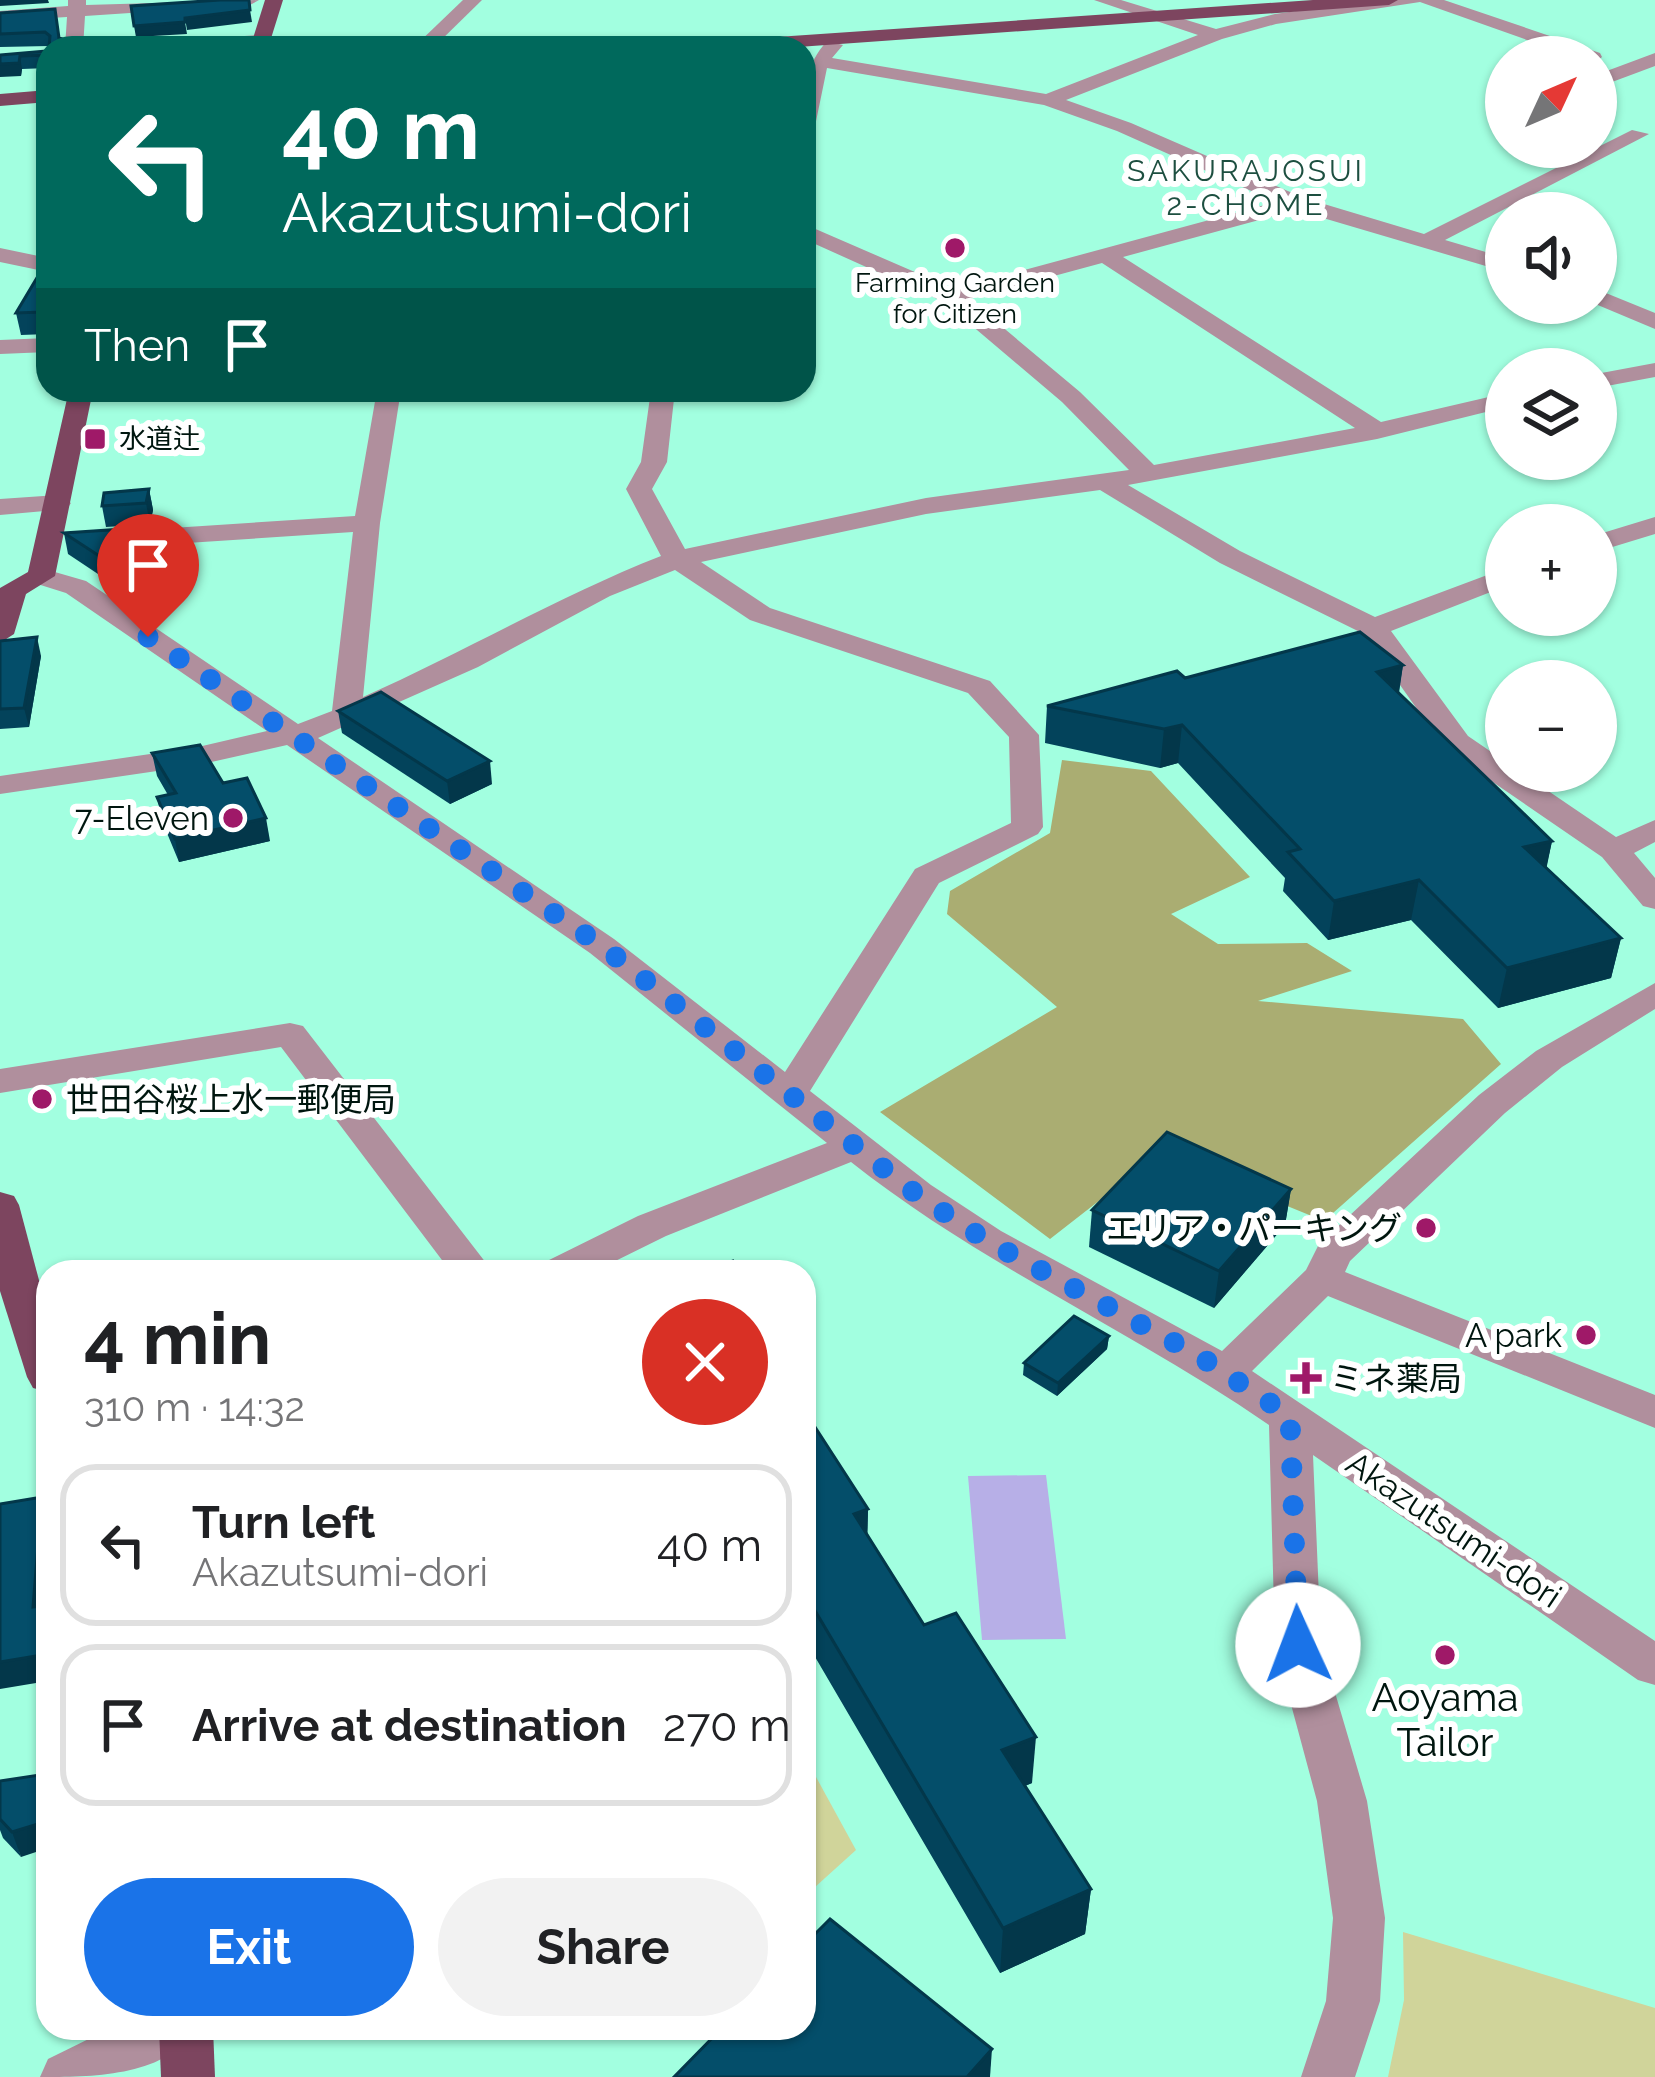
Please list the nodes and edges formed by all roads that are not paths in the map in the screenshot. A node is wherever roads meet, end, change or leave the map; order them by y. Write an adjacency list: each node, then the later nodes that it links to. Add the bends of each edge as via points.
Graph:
1 (250, 0): 8 (street)
2 (274, 0): 13 (main road)
3 (473, 0): 14 (street)
4 (1103, 0): 9 (street)
5 (1389, 0): 9 (main road)
6 (1412, 0): 11 (street)
7 (1427, 0): 15 (street)
8 (77, 6): 10 (street); 12 (street)
9 (1154, 15): 11 (street); 16 (main road)
10 (0, 16)
11 (1216, 34): 27 (street)
12 (75, 36)
13 (263, 36)
14 (435, 36)
15 (1531, 36)
16 (841, 38): 17 (main road); 19 (street)
17 (816, 40)
18 (1655, 59): 21 (street)
19 (820, 61): 24 (street); 27 (street)
20 (1617, 65): 21 (street)
21 (1629, 69): 22 (street); 23 (street)
22 (1617, 74)
23 (1655, 76)
24 (816, 78)
25 (36, 97): 26 (main road)
26 (0, 100)
27 (1048, 100): 30 (street)
28 (1617, 129): 29 (street)
29 (1647, 136): 32 (street)
30 (1296, 203): 32 (street); 34 (street)
31 (816, 236): 37 (street)
32 (1429, 240): 35 (street)
33 (0, 255): 36 (street)
34 (1105, 255): 37 (street); 48 (street)
35 (1485, 259)
36 (36, 262)
37 (952, 297): 49 (street)
38 (1617, 305): 39 (street)
39 (1655, 322)
40 (36, 346): 41 (street)
41 (0, 347)
42 (1655, 370): 43 (street)
43 (1617, 377)
44 (79, 402): 51 (main road)
45 (387, 402): 53 (street)
46 (661, 402): 57 (street, via 658,448 639,489)
47 (1485, 405): 48 (street)
48 (1377, 431): 49 (street)
49 (1148, 474): 50 (street)
50 (1104, 482): 57 (street, via 926,506); 61 (street)
51 (58, 503): 52 (street); 56 (main road)
52 (0, 506)
53 (367, 523): 56 (street); 64 (street)
54 (1655, 525): 55 (street)
55 (1617, 537)
56 (50, 543): 58 (main road)
57 (677, 560): 64 (street, via 600,590); 72 (street, via 760,614 979,687 1036,732 1027,827 927,876)
58 (41, 576): 60 (main road); 65 (street, Akazutsumi-dori, via 76,587)
59 (1485, 585): 61 (street)
60 (6, 592): 62 (main road)
61 (1378, 633): 63 (street); 68 (street, via 1457,743)
62 (0, 634)
63 (1338, 650)
64 (346, 718): 65 (street)
65 (292, 737): 66 (street); 72 (street, Akazutsumi-dori, via 602,946)
66 (0, 784)
67 (1655, 830): 68 (street)
68 (1614, 850): 69 (street)
69 (1655, 899)
70 (1655, 994): 77 (street, via 1492,1104 1333,1254)
71 (0, 1081): 75 (street, via 290,1034)
72 (791, 1092): 73 (street, Akazutsumi-dori)
73 (856, 1145): 76 (street); 79 (street, Akazutsumi-dori, via 987,1241)
74 (0, 1205): 78 (main road)
75 (464, 1260)
76 (583, 1260)
77 (1322, 1278): 79 (street); 80 (street)
78 (36, 1341)
79 (1225, 1373): 81 (street, Akazutsumi-dori)
80 (1655, 1412)
81 (1290, 1416): 82 (street, Akazutsumi-dori); 87 (street, via 1298,1645 1342,1801 1359,1918 1353,2001)
82 (1655, 1666)
83 (143, 2040): 85 (street)
84 (186, 2040): 86 (main road)
85 (67, 2077)
86 (188, 2077)
87 (1328, 2077)

